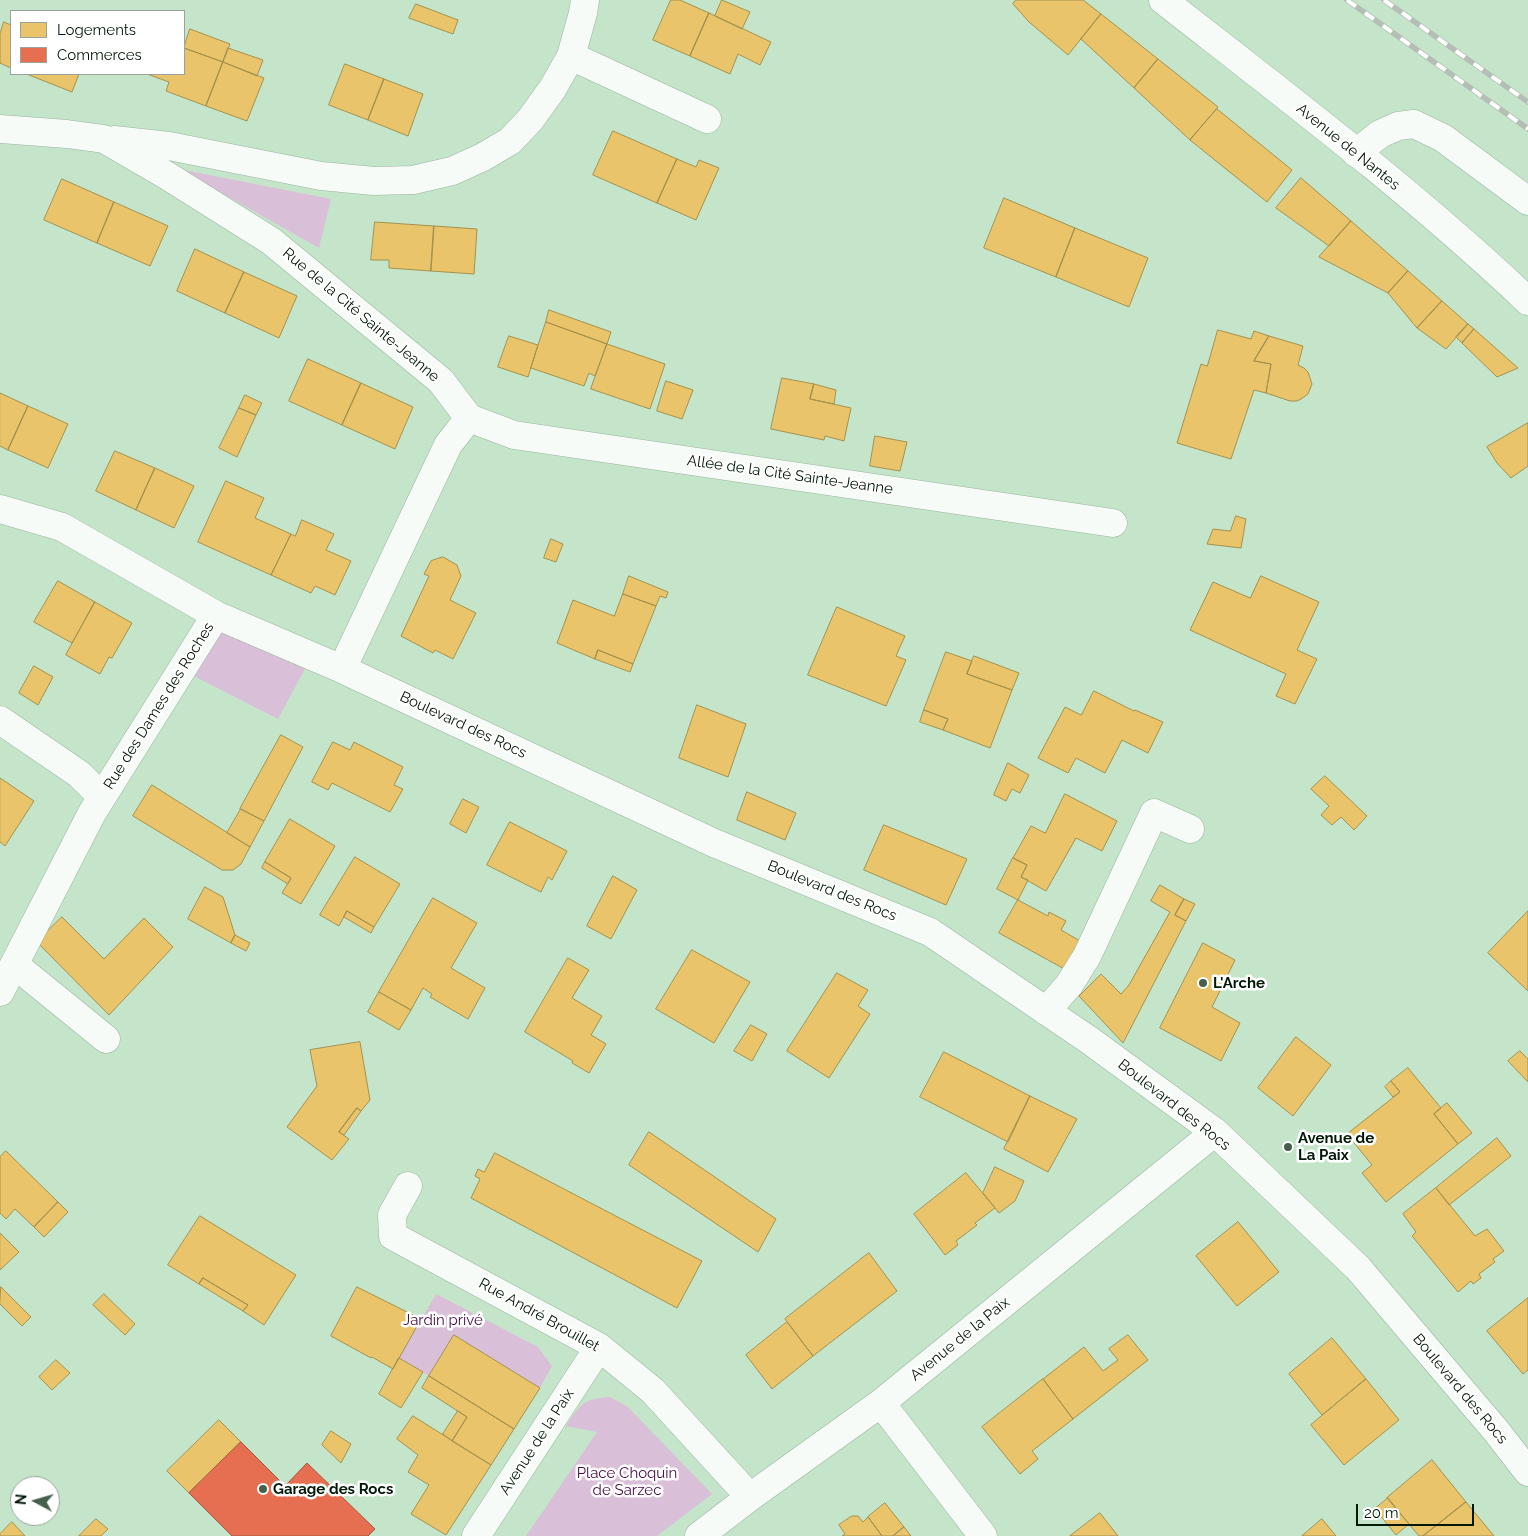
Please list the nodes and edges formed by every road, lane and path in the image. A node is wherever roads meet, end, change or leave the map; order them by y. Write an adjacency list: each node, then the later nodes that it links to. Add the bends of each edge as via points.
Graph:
1 (585, 0): 3 (street, Rue de la Cité Sainte-Jeanne)
2 (1163, 0): 7 (street, Avenue de Nantes)
3 (571, 56): 4 (street); 6 (street, Rue de la Cité Sainte-Jeanne, via 548,96 510,141 452,171 413,180 374,181 321,176 169,146)
4 (707, 119)
5 (0, 129): 6 (street, Rue de la Cité Sainte-Jeanne)
6 (104, 140): 10 (street, Rue de la Cité Sainte-Jeanne, via 271,241 441,381)
7 (1356, 153): 8 (street, via 1380,134 1398,126 1414,124 1443,138); 9 (street, Avenue de Nantes)
8 (1528, 201)
9 (1528, 301)
10 (469, 418): 12 (street, Allée de la Cité Sainte-Jeanne, via 514,435); 14 (street, via 448,445)
11 (0, 509): 13 (street, Boulevard des Rocs, via 62,528)
12 (1113, 523)
13 (216, 615): 14 (street, Boulevard des Rocs); 16 (street, Rue des Dames des Roches)
14 (342, 669): 20 (street, Boulevard des Rocs, via 714,843 930,932)
15 (0, 720): 16 (street, Rue des Dames des Roches, via 79,774)
16 (102, 797): 18 (street, Rue des Dames des Roches)
17 (1190, 829): 20 (street, via 1154,813 1087,956 1069,985)
18 (15, 965): 19 (street, Rue des Dames des Roches); 21 (street)
19 (0, 992)
20 (1046, 1011): 22 (street, Boulevard des Rocs)
21 (106, 1038)
22 (1215, 1132): 25 (street, Avenue de la Paix); 26 (street, Boulevard des Rocs, via 1358,1268)
23 (408, 1186): 24 (street, Rue André Brouillet, via 392,1214 393,1236)
24 (599, 1347): 27 (street, Rue André Brouillet, via 653,1392); 28 (street, Avenue de la Paix)
25 (881, 1403): 27 (street, Avenue de la Paix); 30 (street)
26 (1528, 1472)
27 (750, 1497): 29 (street, Avenue de la Paix)
28 (476, 1536)
29 (699, 1536)
30 (983, 1536)

